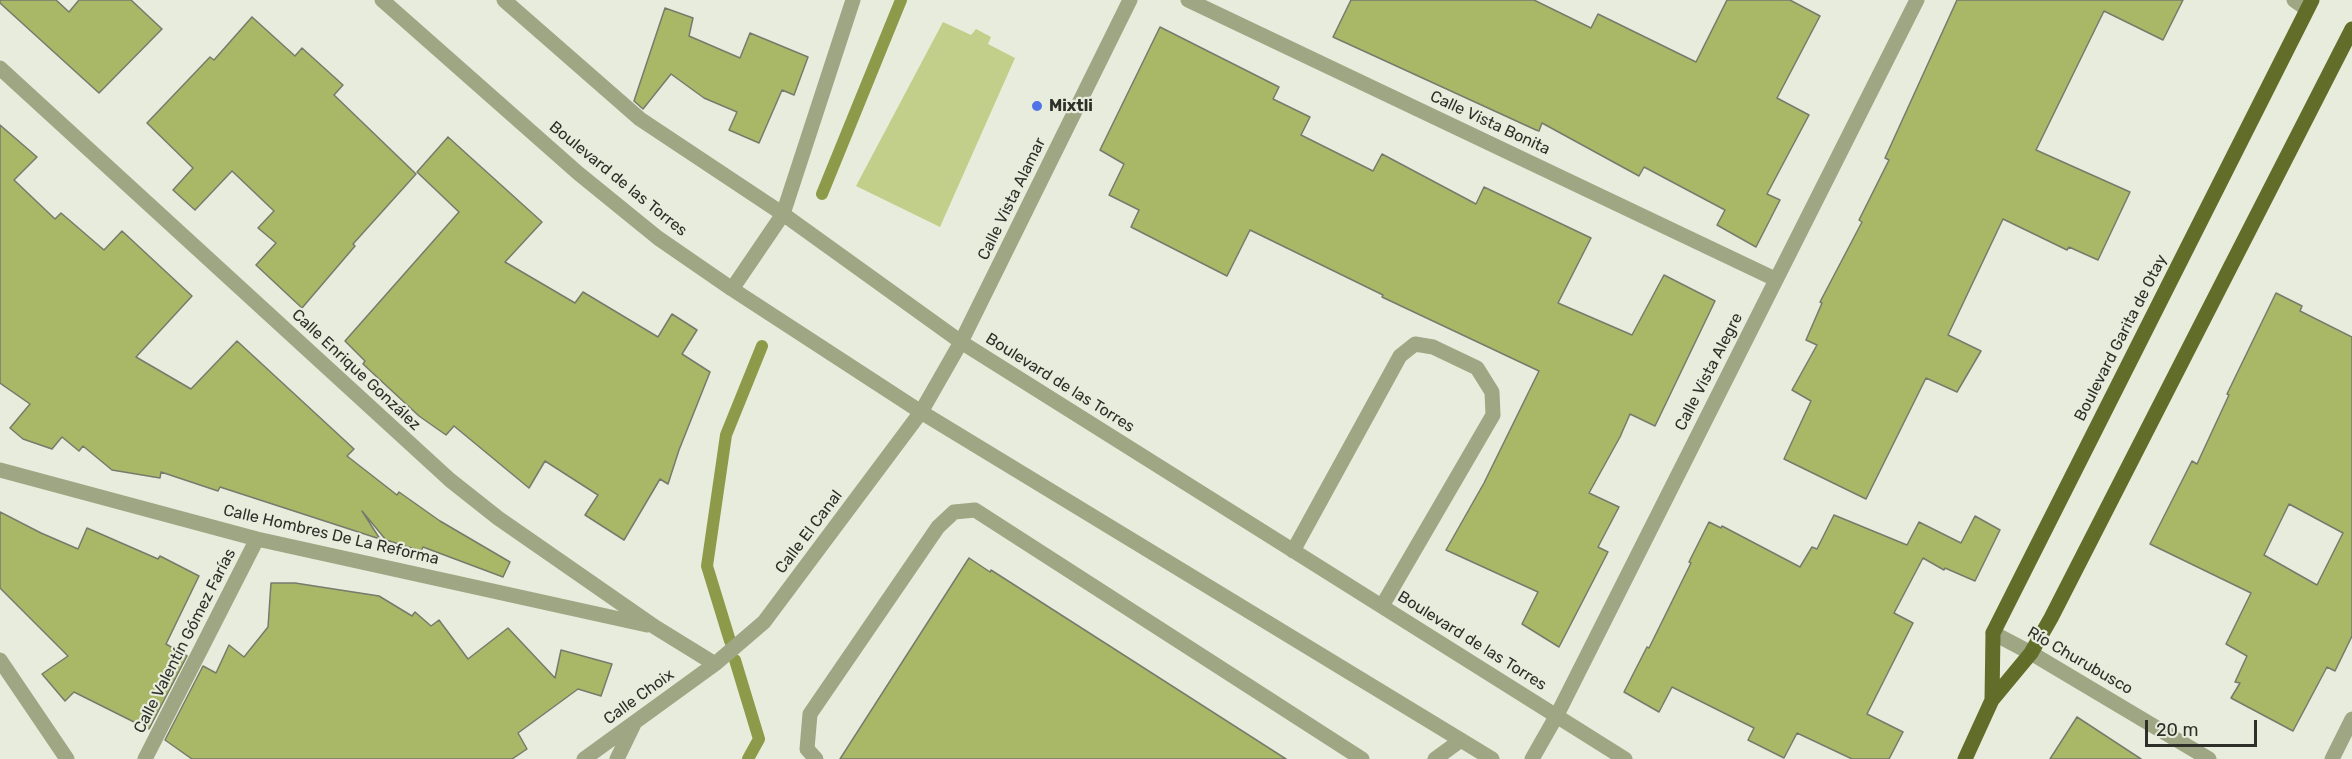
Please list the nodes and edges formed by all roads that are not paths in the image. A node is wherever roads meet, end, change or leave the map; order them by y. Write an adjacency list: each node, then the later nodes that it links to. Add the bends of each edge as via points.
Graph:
1 (382, 0): 13 (street, Boulevard de las Torres, via 578,173 658,238)
2 (504, 0): 11 (street, Boulevard de las Torres, via 640,119)
3 (853, 0): 11 (street)
4 (1130, 0): 14 (street, Calle Vista Alamar)
5 (1188, 0): 12 (street, Calle Vista Bonita)
6 (1917, 0): 12 (street, Calle Vista Alegre)
7 (2294, 0): 8 (street)
8 (2309, 5): 21 (main road, Boulevard Garita de Otay)
9 (2352, 29): 22 (main road, Boulevard Garita de Otay)
10 (0, 68): 20 (street, Calle Enrique González, via 450,480)
11 (783, 214): 13 (street); 14 (street, Boulevard de las Torres)
12 (1775, 279): 26 (street, Calle Vista Alegre)
13 (732, 289): 15 (street, Boulevard de las Torres)
14 (962, 342): 15 (street, Calle Vista Alamar); 18 (street, Boulevard de las Torres)
15 (921, 412): 24 (street, Calle El Canal, via 764,622); 29 (street, Boulevard de las Torres)
16 (0, 470): 17 (street, Calle Hombres De La Reforma)
17 (258, 539): 20 (street, Calle Hombres De La Reforma); 31 (street, Calle Valentín Gómez Farías)
18 (1293, 551): 19 (street, Boulevard de las Torres); 19 (street, via 1400,356 1415,344 1433,346 1477,368 1492,392 1493,415)
19 (1382, 606): 26 (street, Boulevard de las Torres)
20 (655, 627): 24 (street, Calle Enrique González)
21 (1993, 633): 22 (street, Río Churubusco); 25 (main road, Boulevard Garita de Otay)
22 (2031, 653): 25 (main road, Boulevard Garita de Otay); 41 (street, Río Churubusco)
23 (0, 660): 30 (street)
24 (715, 664): 28 (street, Calle Choix)
25 (1992, 700): 40 (main road, Boulevard Garita de Otay)
26 (1557, 715): 38 (street, Calle Vista Alegre); 39 (street, Boulevard de las Torres)
27 (2352, 719): 42 (street)
28 (634, 723): 32 (street, Calle Choix); 33 (street)
29 (1461, 740): 36 (street); 37 (street, Boulevard de las Torres)
30 (68, 759)
31 (145, 759)
32 (584, 759)
33 (617, 759)
34 (816, 759): 35 (street, via 807,749 810,714 938,527 954,512 975,510)
35 (1362, 759)
36 (1435, 759)
37 (1492, 759)
38 (1532, 759)
39 (1625, 759)
40 (1965, 759)
41 (2209, 759)
42 (2332, 759)

